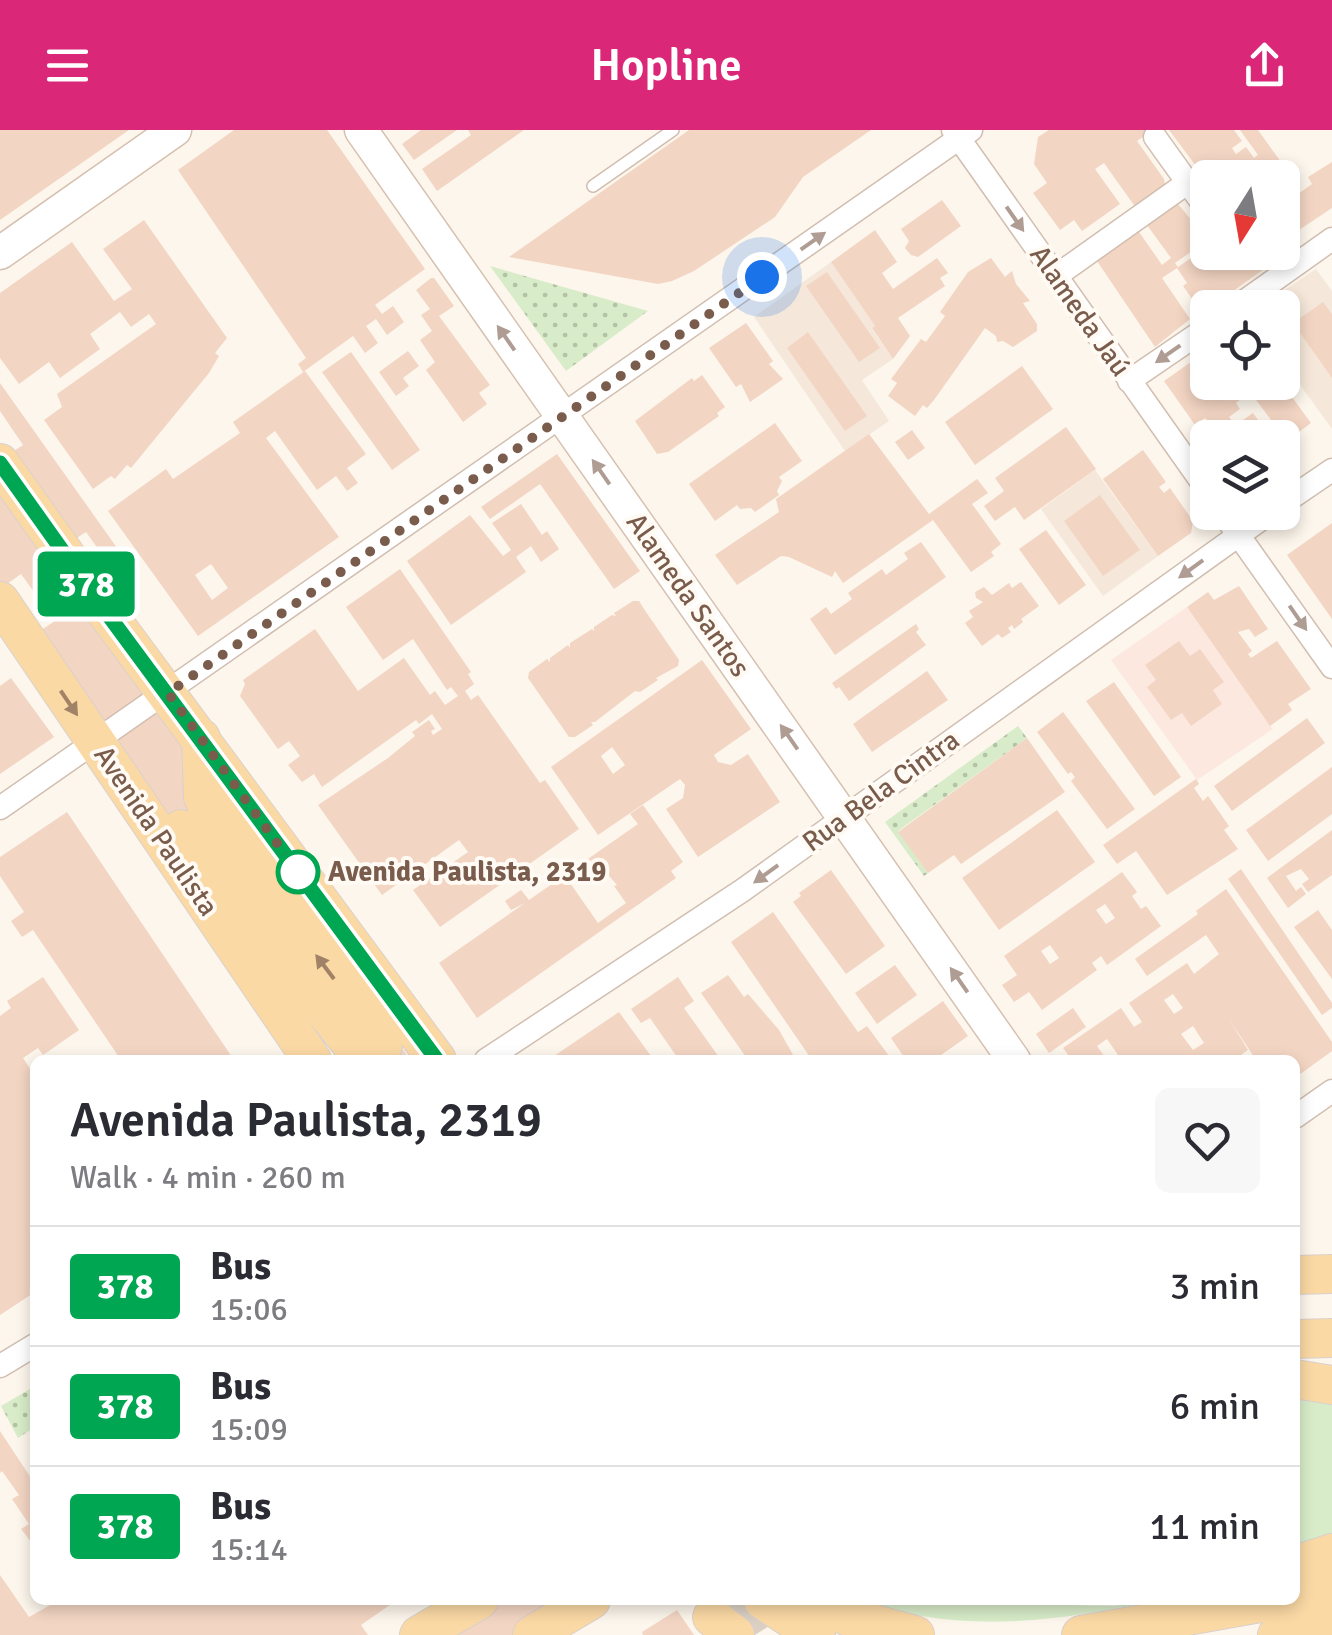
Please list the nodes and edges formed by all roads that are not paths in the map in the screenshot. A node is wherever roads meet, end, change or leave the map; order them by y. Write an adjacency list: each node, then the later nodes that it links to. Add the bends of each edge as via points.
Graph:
1 (175, 130): 10 (street)
2 (361, 130): 15 (street, Alameda Santos, one-way to 2)
3 (674, 130): 7 (lane)
4 (961, 133): 11 (street, Alameda Jaú, one-way to 11); 15 (street, one-way to 4)
5 (1155, 137): 6 (street)
6 (1187, 183): 8 (street); 11 (street)
7 (592, 186)
8 (1190, 187)
9 (1332, 240): 12 (street)
10 (0, 253)
11 (1056, 276): 14 (street, Alameda Jaú)
12 (1261, 290)
13 (1190, 339): 14 (street, one-way to 14)
14 (1130, 381): 17 (street, Alameda Jaú)
15 (562, 418): 25 (street); 30 (street, Alameda Santos, one-way to 15)
16 (0, 463): 25 (main road)
17 (1190, 466)
18 (1332, 470): 19 (street)
19 (1300, 492)
20 (1235, 530): 22 (street)
21 (1246, 530): 22 (street, Rua Bela Cintra)
22 (1239, 535): 24 (street, one-way to 24); 30 (street, Rua Bela Cintra, one-way to 30)
23 (0, 601): 27 (main road, Avenida Paulista, one-way to 27)
24 (1332, 667)
25 (168, 693): 26 (main road); 27 (street)
26 (201, 738): 31 (main road); 33 (main road, one-way to 26, via 210,812 203,797)
27 (96, 743): 28 (main road, Avenida Paulista); 29 (street)
28 (128, 789): 32 (main road, Avenida Paulista); 33 (main road, via 179,827)
29 (0, 808)
30 (845, 817): 35 (street, Rua Bela Cintra, one-way to 35); 36 (street, Alameda Santos, one-way to 30)
31 (401, 1012): 33 (main road, via 403,1041); 34 (main road)
32 (309, 1055)
33 (380, 1055)
34 (433, 1055)
35 (494, 1055)
36 (1011, 1055)
37 (1332, 1090): 38 (street)
38 (1300, 1113)
39 (1332, 1338): 40 (main road)
40 (1300, 1339)
41 (30, 1348): 42 (street)
42 (0, 1366)
43 (1300, 1381): 44 (main road)
44 (1332, 1385)
45 (1332, 1554): 46 (main road)
46 (1300, 1563)
47 (1332, 1590): 48 (main road)
48 (1300, 1596)
49 (470, 1605): 57 (main road)
50 (583, 1605): 58 (main road)
51 (771, 1605): 59 (main road)
52 (828, 1605): 60 (main road)
53 (1180, 1605): 55 (main road)
54 (1248, 1605): 55 (main road)
55 (1151, 1622): 61 (main road)
56 (1332, 1624): 62 (main road)
57 (419, 1635)
58 (532, 1635)
59 (816, 1635)
60 (915, 1635)
61 (1082, 1635)
62 (1277, 1635)

